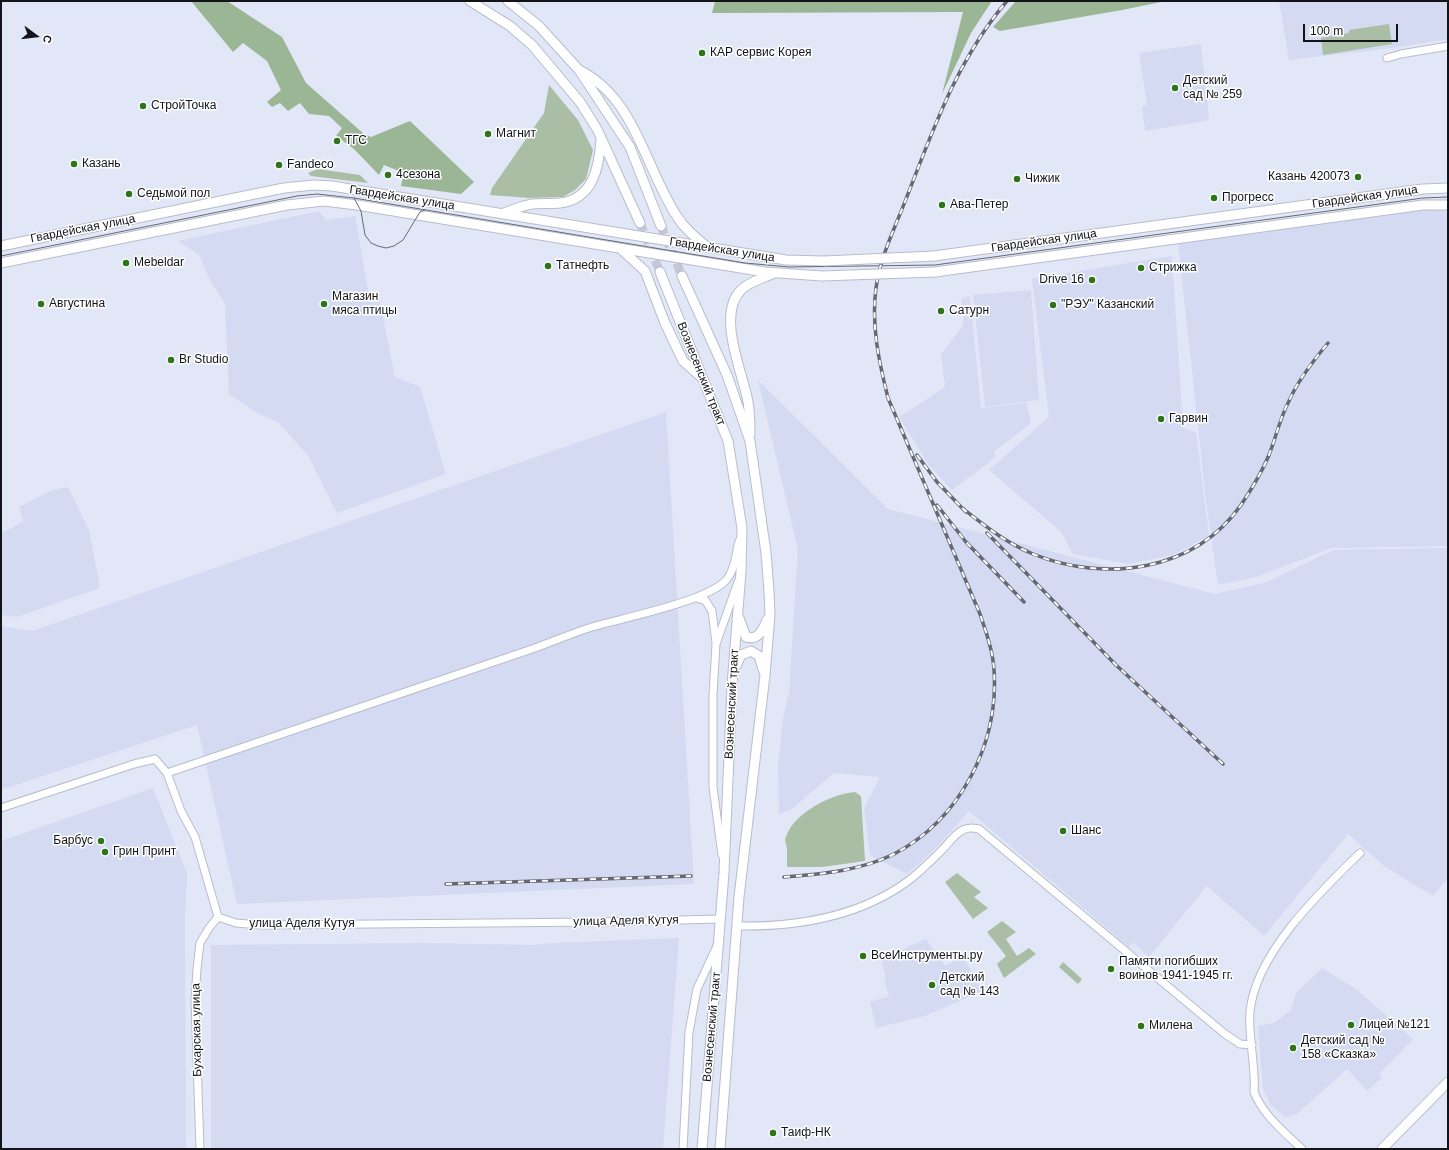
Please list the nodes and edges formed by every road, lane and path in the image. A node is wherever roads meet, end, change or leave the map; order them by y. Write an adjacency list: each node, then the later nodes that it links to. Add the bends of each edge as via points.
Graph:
1 (470, 1): 6 (main road, via 510,26 532,45 580,102)
2 (508, 1): 5 (main road, via 539,26)
3 (1448, 46): 4 (street)
4 (1387, 58)
5 (579, 70): 14 (main road, via 630,148); 17 (main road, via 601,84 617,101 677,217 691,234)
6 (602, 139): 10 (main road, via 597,172 585,192 574,200 532,204); 11 (main road)
7 (1448, 188): 12 (main road, Гвардейская улица, via 1423,189)
8 (1448, 205): 15 (main road, Гвардейская улица, via 1423,205)
9 (184, 209): 10 (main road, Гвардейская улица, via 284,188 314,185); 13 (main road); 16 (main road, Гвардейская улица)
10 (501, 214): 17 (main road, Гвардейская улица)
11 (640, 223)
12 (1169, 223): 15 (main road); 17 (main road, Гвардейская улица, bridge, via 934,256 824,261 786,260)
13 (188, 225): 18 (main road, Гвардейская улица, via 287,205 324,202 357,205); 19 (main road, Гвардейская улица)
14 (661, 226)
15 (1172, 241): 21 (main road, Гвардейская улица, bridge, via 935,272 822,276)
16 (1, 246)
17 (707, 247)
18 (620, 249): 21 (main road, Гвардейская улица); 23 (main road, via 645,271 665,324 683,361)
19 (1, 263)
20 (660, 272): 23 (main road, Вознесенский тракт)
21 (775, 273): 24 (main road, via 741,290 732,307 731,320 736,357 748,397)
22 (682, 276): 24 (main road, Вознесенский тракт, via 726,375)
23 (704, 380): 25 (main road, Вознесенский тракт, via 728,441)
24 (750, 441): 29 (main road, Вознесенский тракт, via 766,553)
25 (742, 528): 26 (main road, Вознесенский тракт); 27 (street, via 733,568 728,578 719,587)
26 (741, 572): 28 (main road, Вознесенский тракт); 30 (street)
27 (696, 598): 30 (street, via 705,600 712,611); 33 (street, via 591,627)
28 (737, 611): 29 (main road, via 741,627 746,637 750,638 762,632); 32 (main road, Вознесенский тракт)
29 (770, 615): 31 (main road, Вознесенский тракт)
30 (716, 644): 36 (street, via 713,787)
31 (765, 675): 32 (main road, via 759,656 747,651 737,661); 39 (main road, Вознесенский тракт)
32 (732, 685): 36 (main road, Вознесенский тракт)
33 (167, 773): 34 (street, via 155,759 151,759); 37 (street, via 181,811 195,837)
34 (1, 808)
35 (1360, 853): 41 (street, via 1316,896 1273,952 1257,985 1250,1012)
36 (724, 873): 38 (main road, Вознесенский тракт)
37 (218, 917): 38 (street, улица Аделя Кутуя, via 236,923 260,925 600,922); 43 (street, Бухарская улица, via 200,943 197,969 195,1007)
38 (720, 918): 40 (main road, Вознесенский тракт)
39 (737, 926): 41 (street, via 768,926 809,921 858,908 887,895 907,882 962,830 979,829 1225,1034 1240,1044); 46 (main road, Вознесенский тракт)
40 (719, 943): 44 (street, via 709,960 694,1003 689,1032); 45 (main road, Вознесенский тракт)
41 (1252, 1045): 47 (street, via 1254,1092 1258,1102 1269,1117)
42 (1448, 1082): 48 (main road)
43 (200, 1149)
44 (683, 1149)
45 (702, 1149)
46 (720, 1149)
47 (1302, 1149)
48 (1382, 1149)

